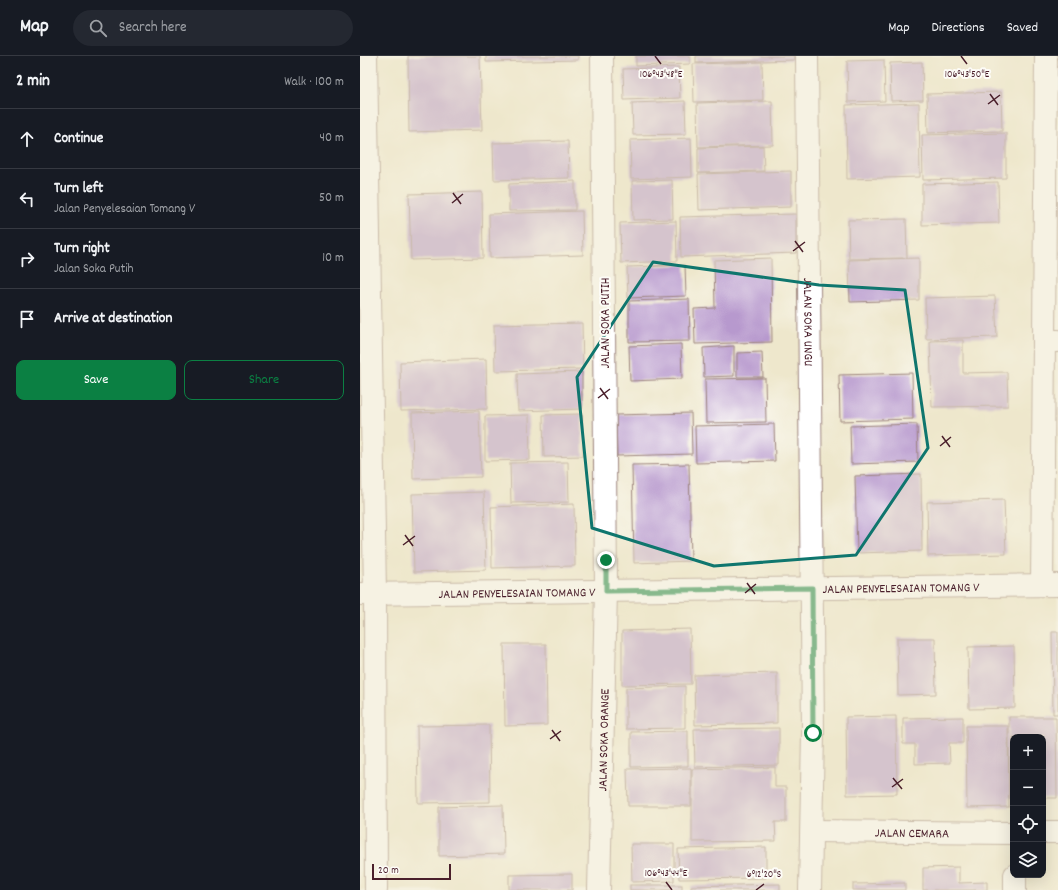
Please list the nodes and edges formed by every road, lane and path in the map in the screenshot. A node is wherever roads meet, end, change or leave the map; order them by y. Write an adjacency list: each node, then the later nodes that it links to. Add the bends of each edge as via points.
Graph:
1 (366, 56): 10 (street)
2 (602, 56): 9 (street, JALAN SOKA PUTIH)
3 (807, 56): 8 (street, JALAN SOKA UNGU)
4 (1046, 56): 5 (street)
5 (1052, 108): 6 (street)
6 (1051, 341): 7 (street)
7 (1050, 585): 8 (street, JALAN PENYELESAIAN TOMANG V)
8 (812, 588): 9 (street, JALAN PENYELESAIAN TOMANG V); 11 (street, JALAN SOKA UNGU)
9 (606, 591): 10 (street, JALAN PENYELESAIAN TOMANG V); 17 (street, JALAN SOKA ORANGE)
10 (367, 594): 16 (street)
11 (812, 831): 14 (street, JALAN CEMARA); 18 (street, JALAN SOKA UNGU)
12 (1046, 832): 13 (street)
13 (1058, 832)
14 (1010, 833)
15 (1015, 878): 19 (street)
16 (376, 890)
17 (599, 890)
18 (810, 890)
19 (1015, 890)

